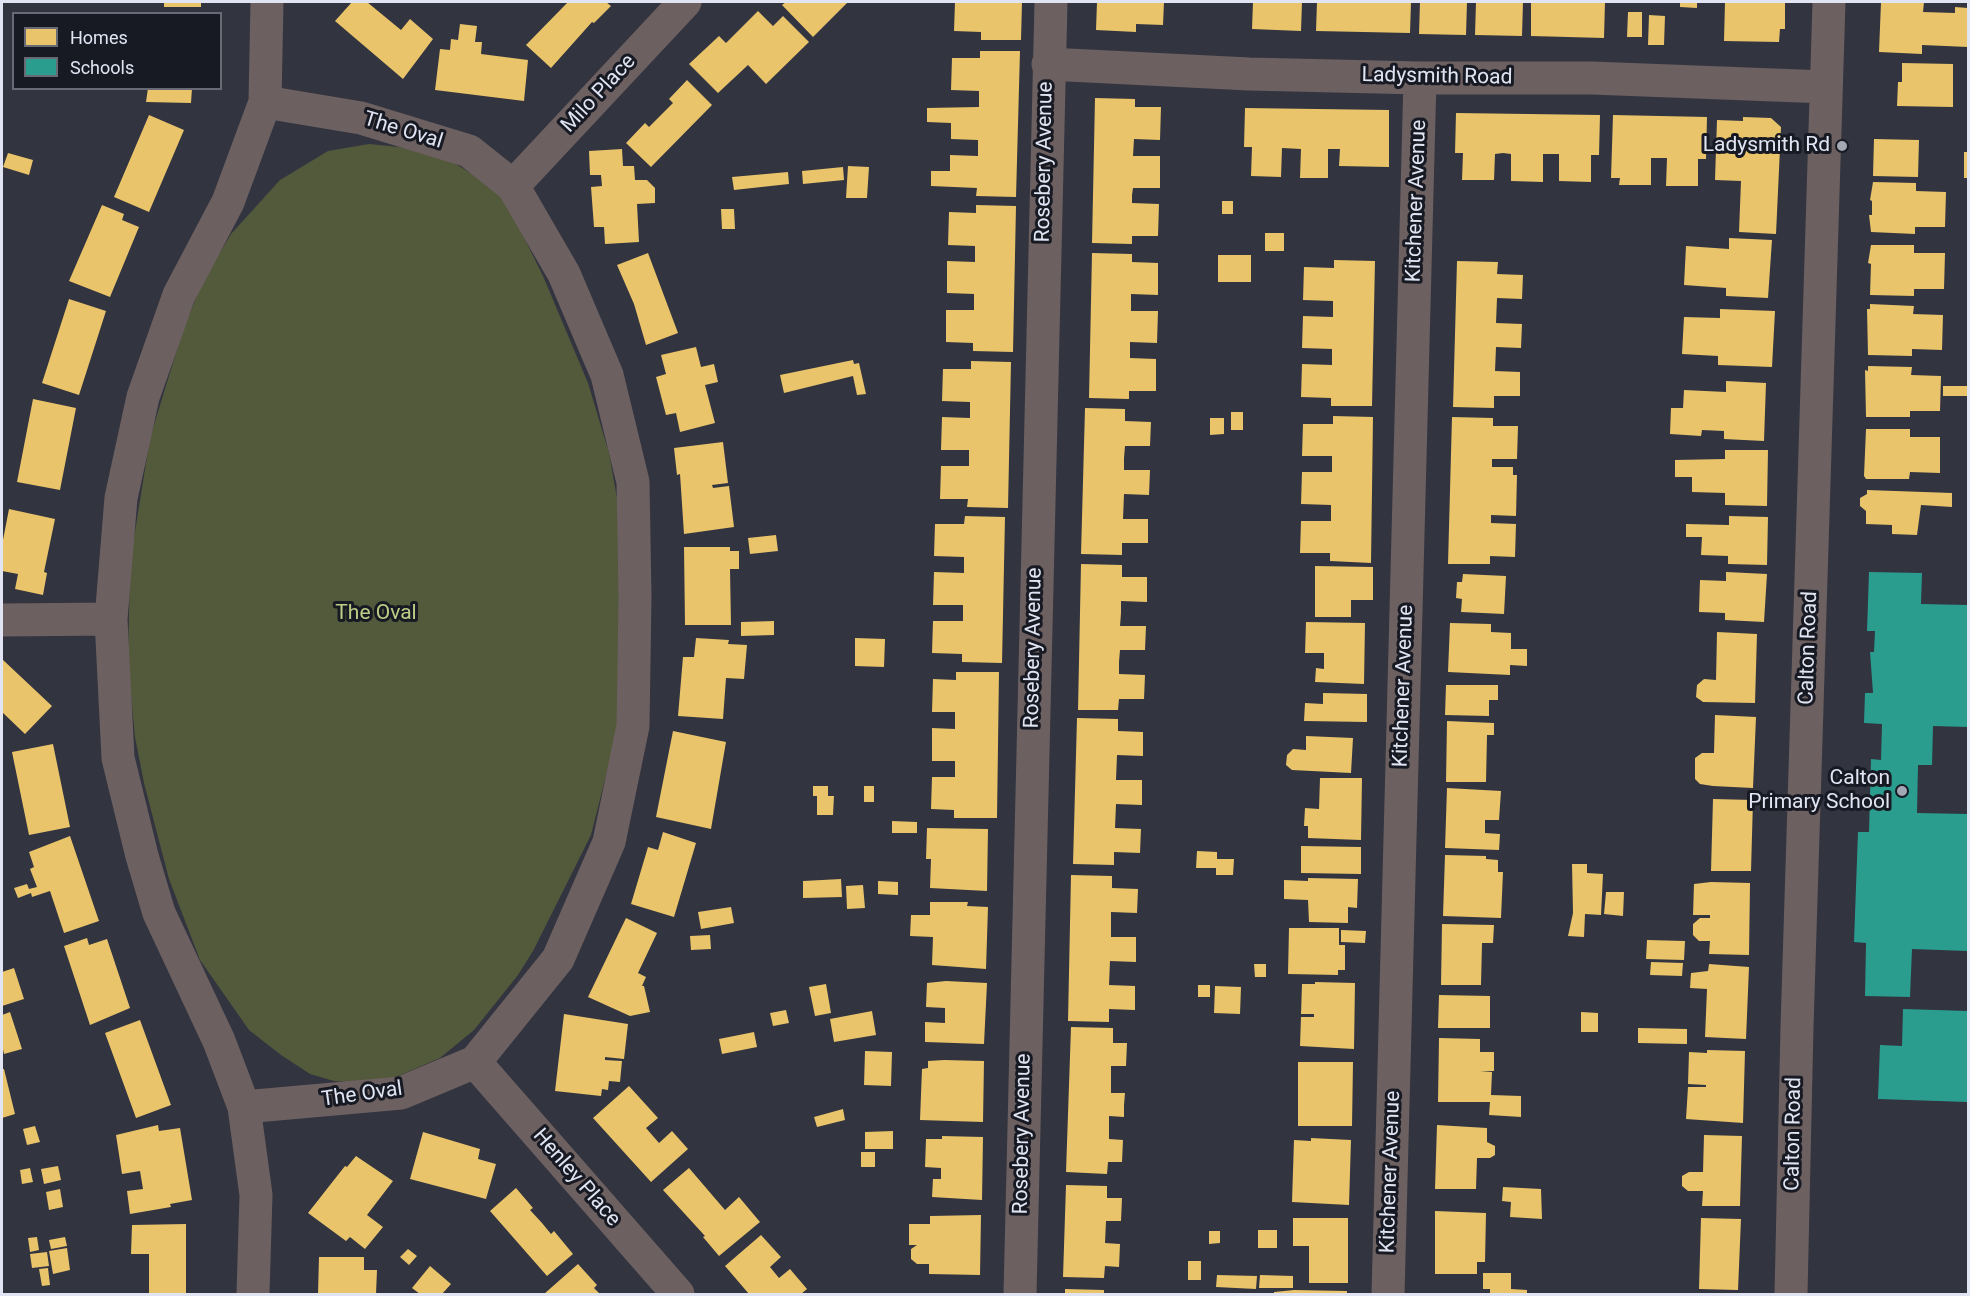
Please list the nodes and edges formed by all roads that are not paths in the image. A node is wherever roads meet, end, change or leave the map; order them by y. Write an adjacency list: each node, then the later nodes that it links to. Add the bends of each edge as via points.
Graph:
1 (267, 2): 8 (street)
2 (685, 2): 9 (street, Milo Place)
3 (1051, 2): 5 (street, Rosebery Avenue)
4 (1829, 2): 7 (street, Calton Road)
5 (1047, 64): 6 (street, Ladysmith Road); 16 (street, Rosebery Avenue)
6 (1420, 78): 7 (street, Ladysmith Road, via 1592,78); 17 (street, Kitchener Avenue)
7 (1826, 87): 18 (street, Calton Road)
8 (265, 102): 9 (street, The Oval, via 361,118 469,151); 10 (street, via 228,202 179,295 143,397 121,498)
9 (513, 186): 12 (street, The Oval, via 564,274 607,375 633,482 633,726 609,842 558,959)
10 (111, 619): 11 (street); 13 (street, via 118,758 141,856 159,913 219,1041)
11 (2, 620)
12 (475, 1062): 13 (street, The Oval, via 401,1093); 15 (street, Henley Place)
13 (244, 1107): 14 (street, via 256,1195)
14 (253, 1294)
15 (678, 1294)
16 (1020, 1294)
17 (1388, 1294)
18 (1791, 1294)

